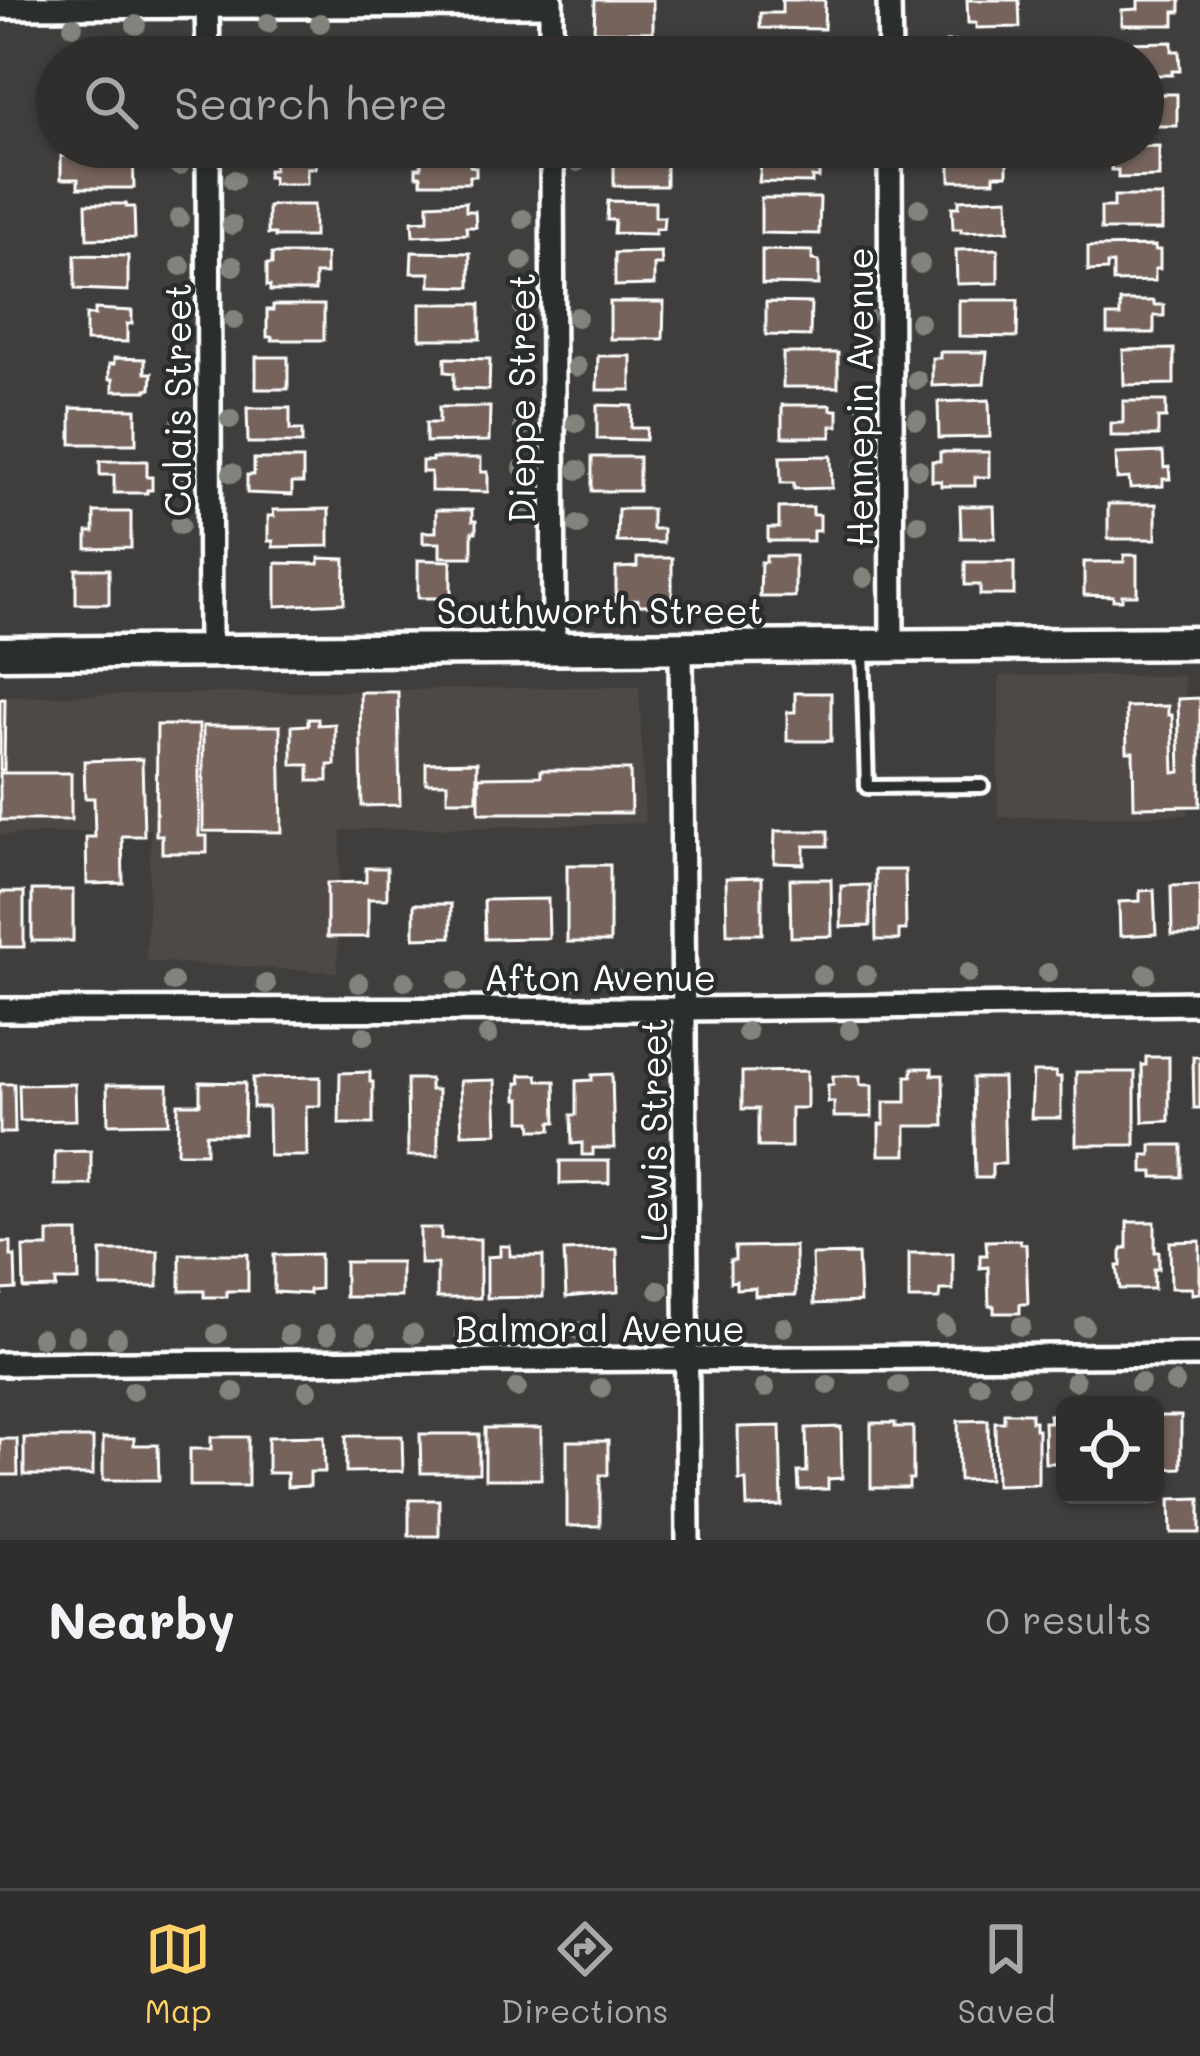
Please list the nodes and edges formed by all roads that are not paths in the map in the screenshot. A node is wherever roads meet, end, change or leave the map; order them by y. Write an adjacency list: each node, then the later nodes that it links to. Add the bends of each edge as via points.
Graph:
1 (890, 0): 7 (street)
2 (551, 3): 3 (street); 6 (street)
3 (208, 6): 4 (street); 5 (street)
4 (0, 7)
5 (208, 36)
6 (551, 36)
7 (890, 36)
8 (208, 168): 15 (street, Calais Street)
9 (552, 168): 14 (street, Dieppe Street)
10 (889, 168): 12 (street, Hennepin Avenue)
11 (1200, 644): 12 (main road, Southworth Street)
12 (877, 646): 13 (main road, Southworth Street); 17 (lane, via 867,788)
13 (681, 648): 14 (main road, Southworth Street); 19 (street, Lewis Street)
14 (554, 649): 15 (main road, Southworth Street)
15 (210, 652): 16 (main road, Southworth Street)
16 (0, 653)
17 (982, 786)
18 (1200, 1003): 19 (street, Afton Avenue)
19 (684, 1009): 20 (street, Afton Avenue); 22 (street, Lewis Street)
20 (0, 1010)
21 (1200, 1355): 22 (street, Balmoral Avenue)
22 (687, 1360): 23 (street, Balmoral Avenue); 24 (street, Lewis Street)
23 (0, 1364)
24 (688, 1540)

